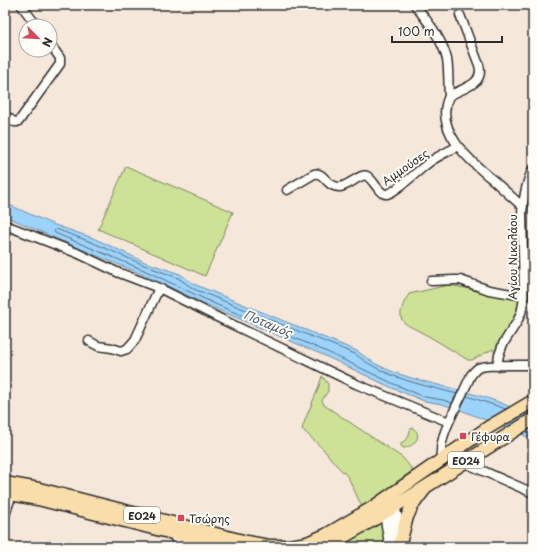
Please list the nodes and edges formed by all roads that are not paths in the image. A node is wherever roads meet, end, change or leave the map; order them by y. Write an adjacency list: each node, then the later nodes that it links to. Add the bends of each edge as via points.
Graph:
1 (21, 5): 4 (street)
2 (414, 5): 6 (street, via 443,46 448,68)
3 (460, 15): 6 (street, via 480,65 481,74 474,83)
4 (31, 18)
5 (58, 54): 7 (street, via 60,62 19,120 14,122)
6 (449, 96): 8 (street, via 445,118)
7 (5, 115)
8 (458, 146): 10 (street, Αμμούσες, via 432,160 388,194 381,192 365,176 338,187 328,183 317,173); 11 (street)
9 (533, 169): 11 (street, Αγίου Νικολάου)
10 (287, 190)
11 (523, 207): 15 (street, Αγίου Νικολάου)
12 (5, 224): 14 (street)
13 (431, 281): 15 (street, via 460,280 489,290)
14 (159, 288): 16 (street, via 135,340 127,349 121,351 98,346); 21 (street, via 356,384)
15 (524, 296): 18 (street, Αγίου Νικολάου, via 520,316 503,344)
16 (89, 341)
17 (533, 365): 18 (street)
18 (497, 366): 21 (street, via 482,367 471,375)
19 (533, 401): 22 (main road, ΕΟ24)
20 (533, 418): 23 (main road, ΕΟ24)
21 (449, 422): 22 (street, via 441,445)
22 (441, 460): 28 (main road, ΕΟ24)
23 (464, 462): 25 (main road, ΕΟ24); 26 (street)
24 (5, 483): 28 (main road, ΕΟ24, via 39,489 269,546 289,546 307,542 326,535 372,508)
25 (427, 485): 28 (main road, ΕΟ24); 32 (main road, via 412,506)
26 (533, 493)
27 (8, 494): 29 (street); 30 (main road, ΕΟ24, via 38,499)
28 (389, 503): 31 (main road, ΕΟ24); 32 (main road)
29 (5, 515)
30 (173, 533): 33 (street); 34 (main road, ΕΟ24)
31 (335, 544): 35 (main road, ΕΟ24)
32 (397, 546)
33 (181, 547)
34 (228, 547)
35 (324, 547)

